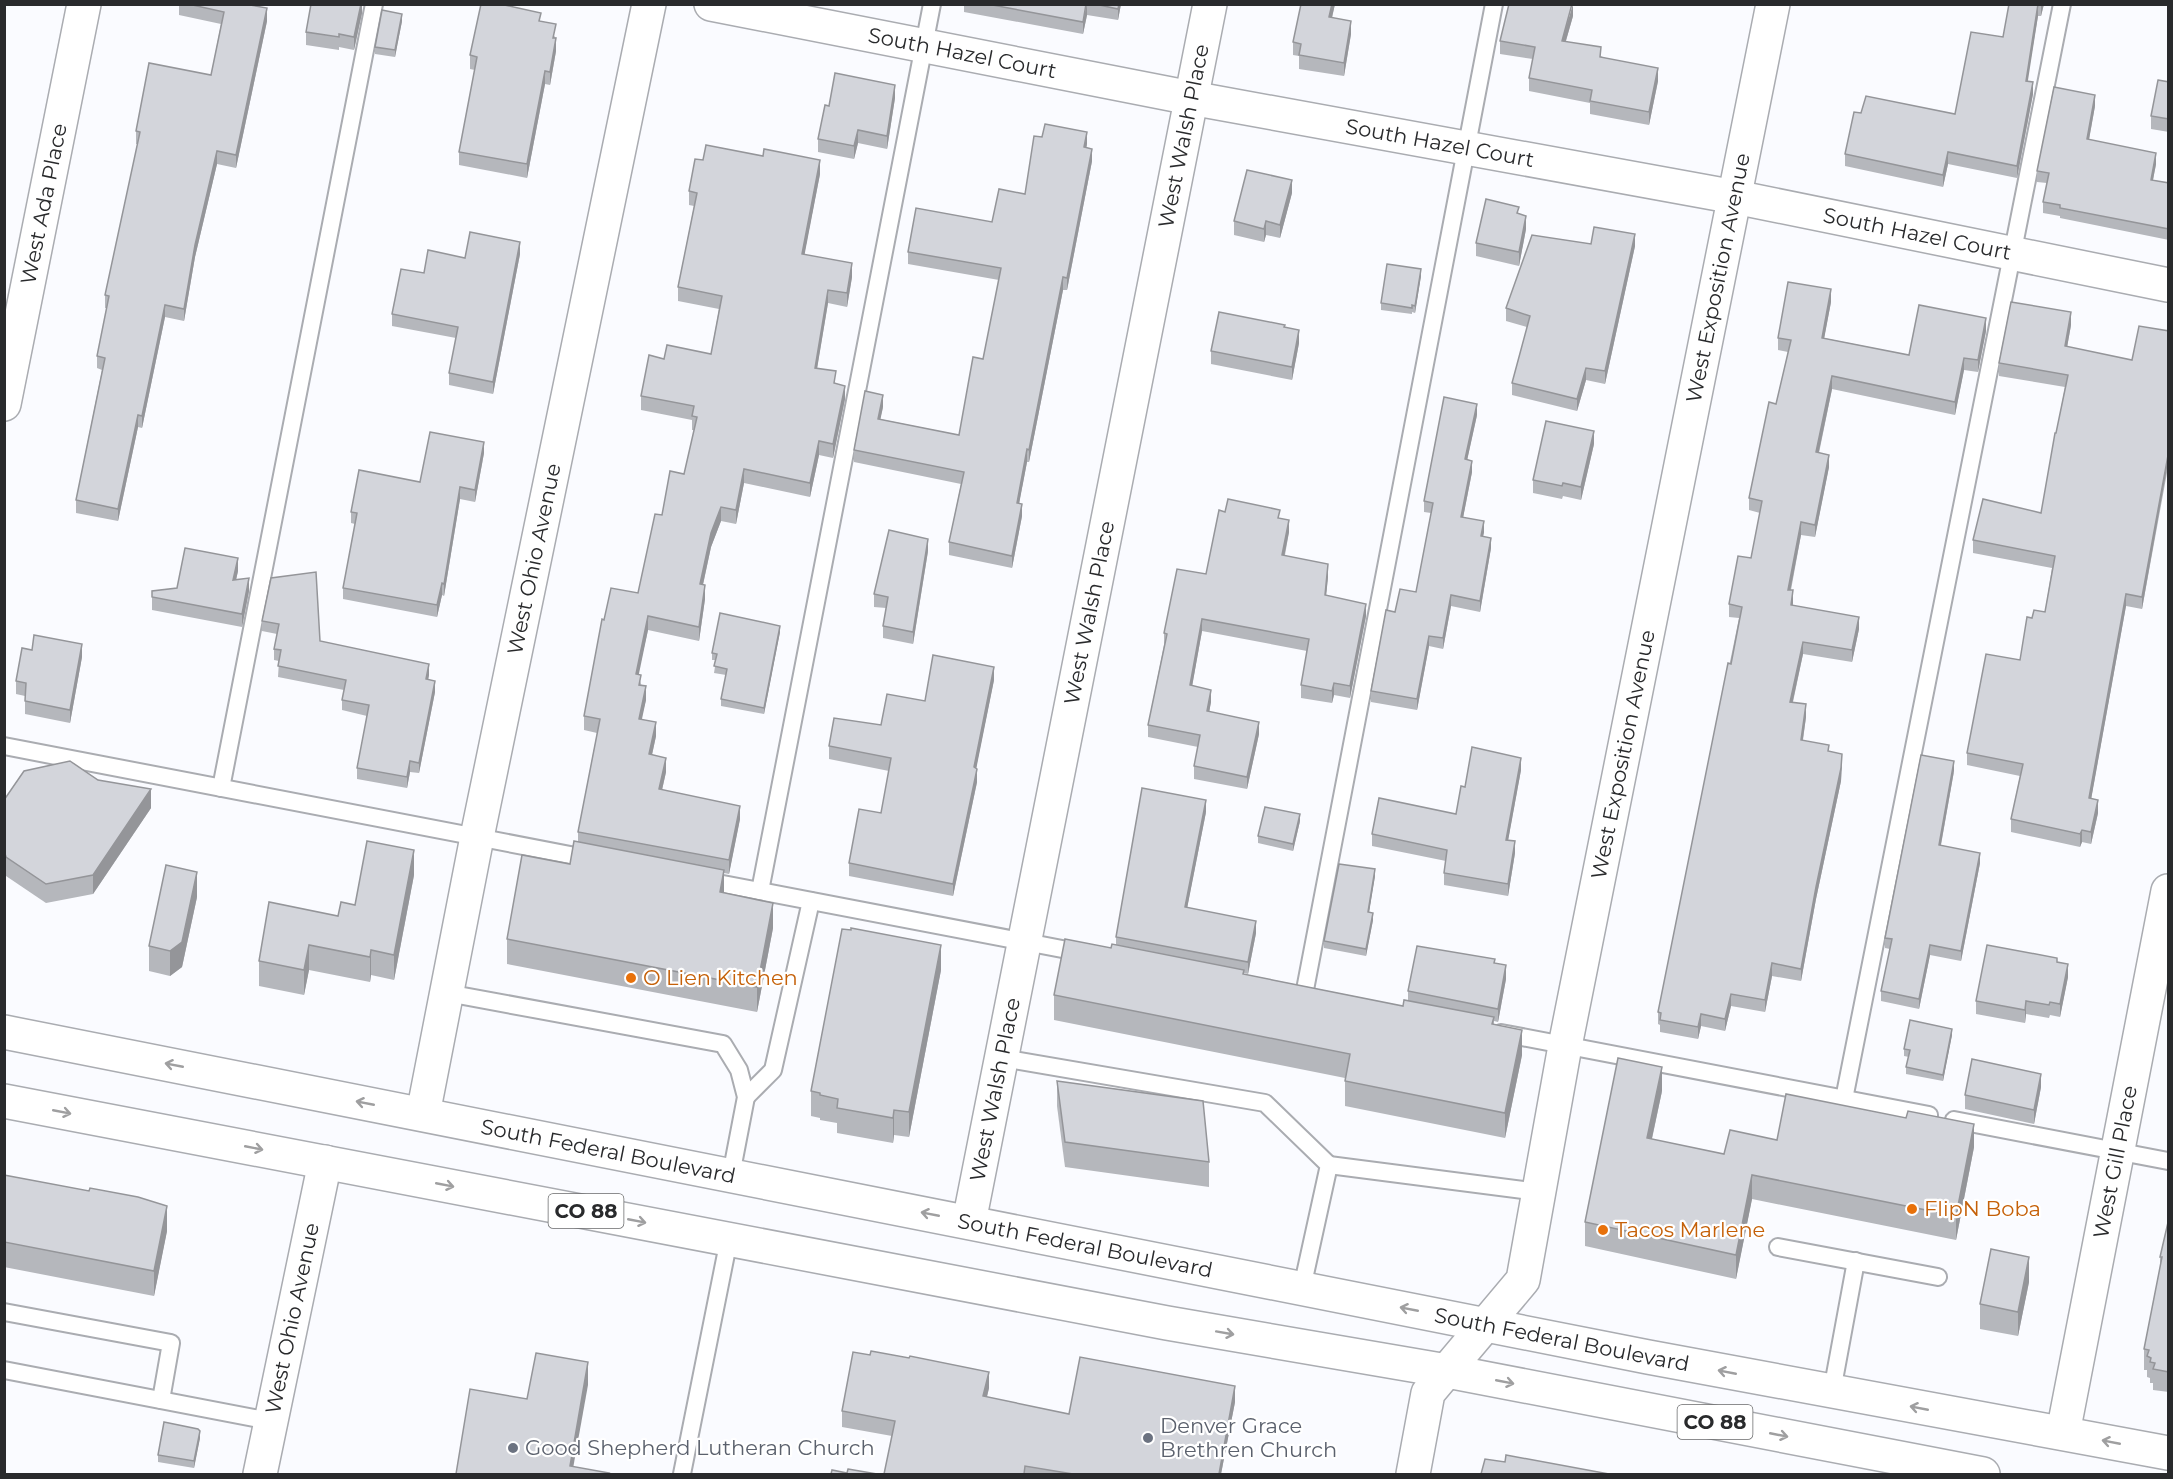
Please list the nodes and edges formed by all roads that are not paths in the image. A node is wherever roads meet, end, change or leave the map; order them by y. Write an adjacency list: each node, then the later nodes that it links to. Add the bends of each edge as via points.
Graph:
1 (84, 4): 16 (street, West Ada Place)
2 (374, 4): 18 (lane)
3 (650, 4): 19 (street, West Ohio Avenue)
4 (711, 4): 10 (street, South Hazel Court)
5 (933, 4): 10 (lane)
6 (1210, 4): 11 (street, West Walsh Place)
7 (1494, 4): 12 (lane)
8 (1773, 4): 13 (street, West Exposition Avenue)
9 (2062, 4): 14 (lane)
10 (924, 46): 11 (street, South Hazel Court); 22 (lane)
11 (1191, 98): 12 (street, South Hazel Court); 25 (street, West Walsh Place)
12 (1466, 148): 13 (street, South Hazel Court); 28 (lane)
13 (1735, 197): 14 (street, South Hazel Court); 31 (street, West Exposition Avenue)
14 (2014, 253): 15 (street, South Hazel Court); 34 (lane)
15 (2169, 285)
16 (4, 404)
17 (4, 746): 18 (lane)
18 (221, 788): 19 (lane)
19 (477, 837): 20 (lane); 27 (street, West Ohio Avenue)
20 (602, 861)
21 (681, 876): 22 (lane)
22 (760, 891): 24 (lane)
23 (2169, 891): 37 (street, West Gill Place)
24 (811, 901): 25 (lane); 33 (lane, via 773,1070)
25 (1025, 942): 26 (lane); 32 (street, West Walsh Place)
26 (1095, 955)
27 (447, 993): 33 (lane, via 723,1044 739,1070); 36 (street, West Ohio Avenue)
28 (1304, 995)
29 (1489, 1031): 31 (lane)
30 (4, 1032): 36 (street, South Federal Boulevard / CO 88, one-way to 30)
31 (1566, 1046): 34 (lane); 42 (street, West Exposition Avenue)
32 (1002, 1058): 40 (lane, via 1264,1103); 43 (street, West Walsh Place)
33 (746, 1097): 41 (lane)
34 (1844, 1099): 37 (lane)
35 (4, 1101): 39 (street, CO 88, one-way to 39)
36 (423, 1114): 41 (street, South Federal Boulevard / CO 88)
37 (2117, 1151): 38 (lane); 56 (street, West Gill Place)
38 (2169, 1161)
39 (325, 1162): 44 (street, CO 88, one-way to 44); 55 (street, West Ohio Avenue)
40 (1329, 1165): 42 (lane); 48 (lane)
41 (731, 1175): 43 (street, South Federal Boulevard / CO 88, one-way to 41)
42 (1539, 1192): 50 (street, West Exposition Avenue, via 1523,1280)
43 (969, 1222): 48 (street, South Federal Boulevard / CO 88)
44 (729, 1239): 52 (street, CO 88, one-way to 52, via 1167,1323); 59 (lane)
45 (1778, 1247): 46 (lane)
46 (1856, 1261): 47 (lane); 53 (lane)
47 (1938, 1276)
48 (1302, 1288): 50 (street, South Federal Boulevard / CO 88, one-way to 48)
49 (4, 1312): 54 (lane, via 171,1343)
50 (1487, 1325): 52 (street, West Exposition Avenue); 53 (street, South Federal Boulevard / CO 88, one-way to 50)
51 (4, 1370): 54 (lane)
52 (1447, 1371): 60 (street, West Exposition Avenue, via 1428,1393); 61 (street, CO 88, one-way to 61)
53 (1832, 1391): 56 (street, South Federal Boulevard / CO 88, one-way to 53)
54 (161, 1400): 55 (lane)
55 (270, 1421): 58 (street, West Ohio Avenue)
56 (2063, 1433): 57 (street, South Federal Boulevard / CO 88, one-way to 56)
57 (2169, 1453)
58 (260, 1474)
59 (682, 1474)
60 (1413, 1474)
61 (1973, 1474)

